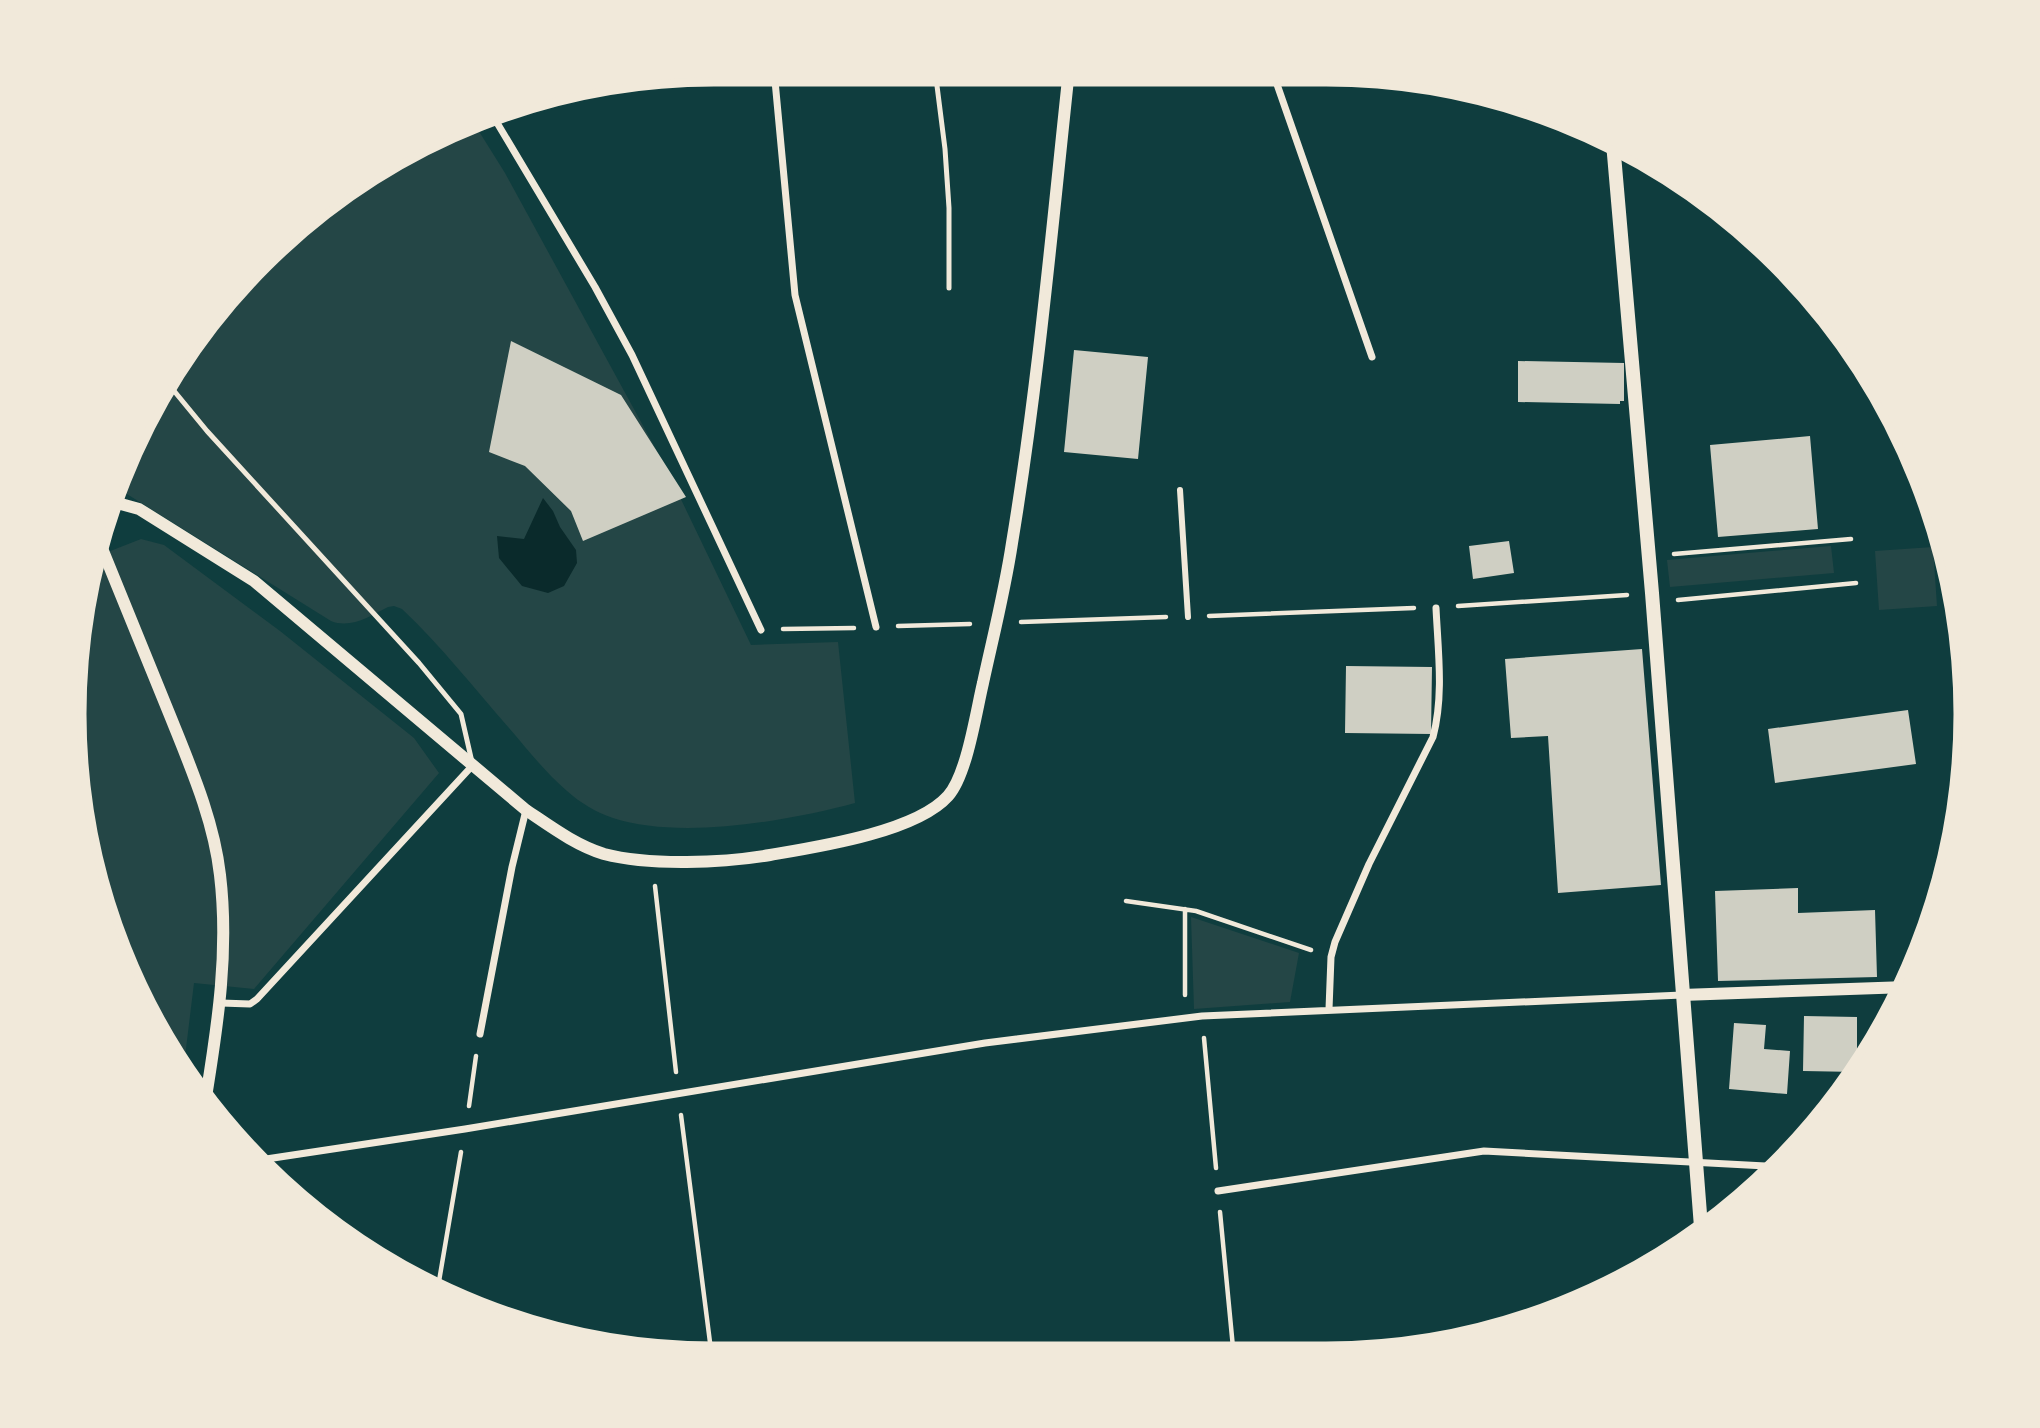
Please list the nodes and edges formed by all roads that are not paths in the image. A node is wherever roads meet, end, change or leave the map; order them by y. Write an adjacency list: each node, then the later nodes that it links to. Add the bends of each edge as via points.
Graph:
1 (775, 82): 15 (street, via 795,295)
2 (937, 82): 7 (lane, via 949,208)
3 (1068, 82): 18 (street, via 1031,419 1012,547 972,732 951,793 925,815 887,830 757,858 686,862 602,853)
4 (1276, 82): 8 (street)
5 (496, 121): 16 (street, via 632,355)
6 (1614, 152): 20 (main road)
7 (949, 288)
8 (1372, 357)
9 (173, 389): 17 (lane, via 461,714)
10 (1180, 490): 14 (street)
11 (119, 503): 17 (street, via 139,509 254,581)
12 (103, 552): 21 (street, via 193,773 214,842 223,904)
13 (1436, 607): 22 (street, via 1439,684 1433,737 1368,864 1335,942)
14 (1188, 617)
15 (876, 627)
16 (761, 630)
17 (473, 765): 18 (street); 21 (street, via 257,999 250,1004)
18 (526, 810): 23 (street)
19 (1896, 987): 20 (street)
20 (1682, 995): 22 (street); 26 (main road)
21 (221, 1003): 24 (street)
22 (1329, 1009): 25 (street, via 1185,1018 972,1045)
23 (480, 1034)
24 (207, 1091)
25 (265, 1159)
26 (1696, 1162): 27 (street); 28 (street, via 1485,1151); 29 (main road)
27 (1768, 1166)
28 (1219, 1191)
29 (1701, 1222)

